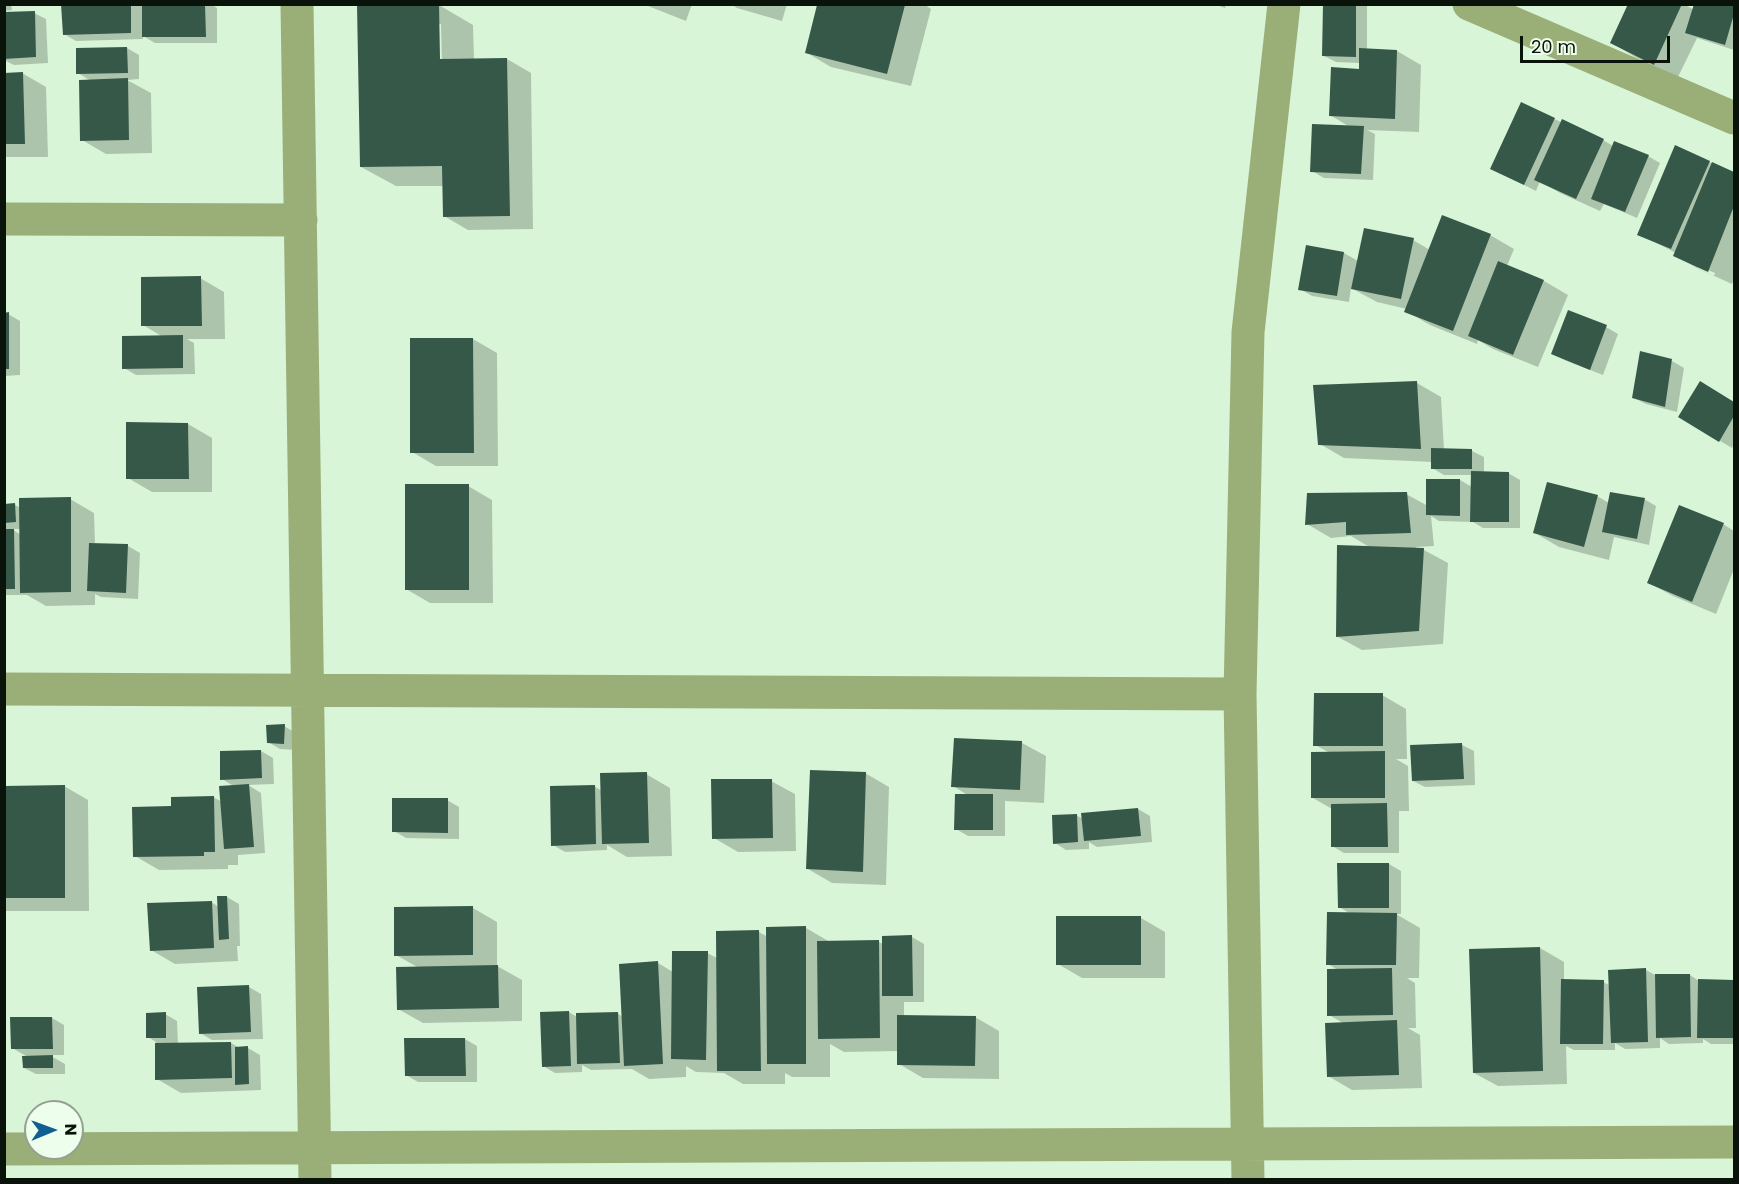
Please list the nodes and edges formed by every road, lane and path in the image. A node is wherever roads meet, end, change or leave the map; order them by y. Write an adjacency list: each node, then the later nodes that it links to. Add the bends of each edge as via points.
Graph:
1 (297, 4): 6 (street)
2 (1284, 4): 9 (street, via 1248,332)
3 (1469, 4): 4 (street)
4 (1734, 118)
5 (4, 219): 6 (street)
6 (301, 220): 8 (street)
7 (4, 689): 8 (street)
8 (308, 691): 9 (street); 13 (street)
9 (1240, 694): 11 (street)
10 (1734, 1142): 11 (street)
11 (1248, 1144): 13 (street); 14 (street)
12 (4, 1149): 13 (street)
13 (314, 1164)
14 (1248, 1179)

